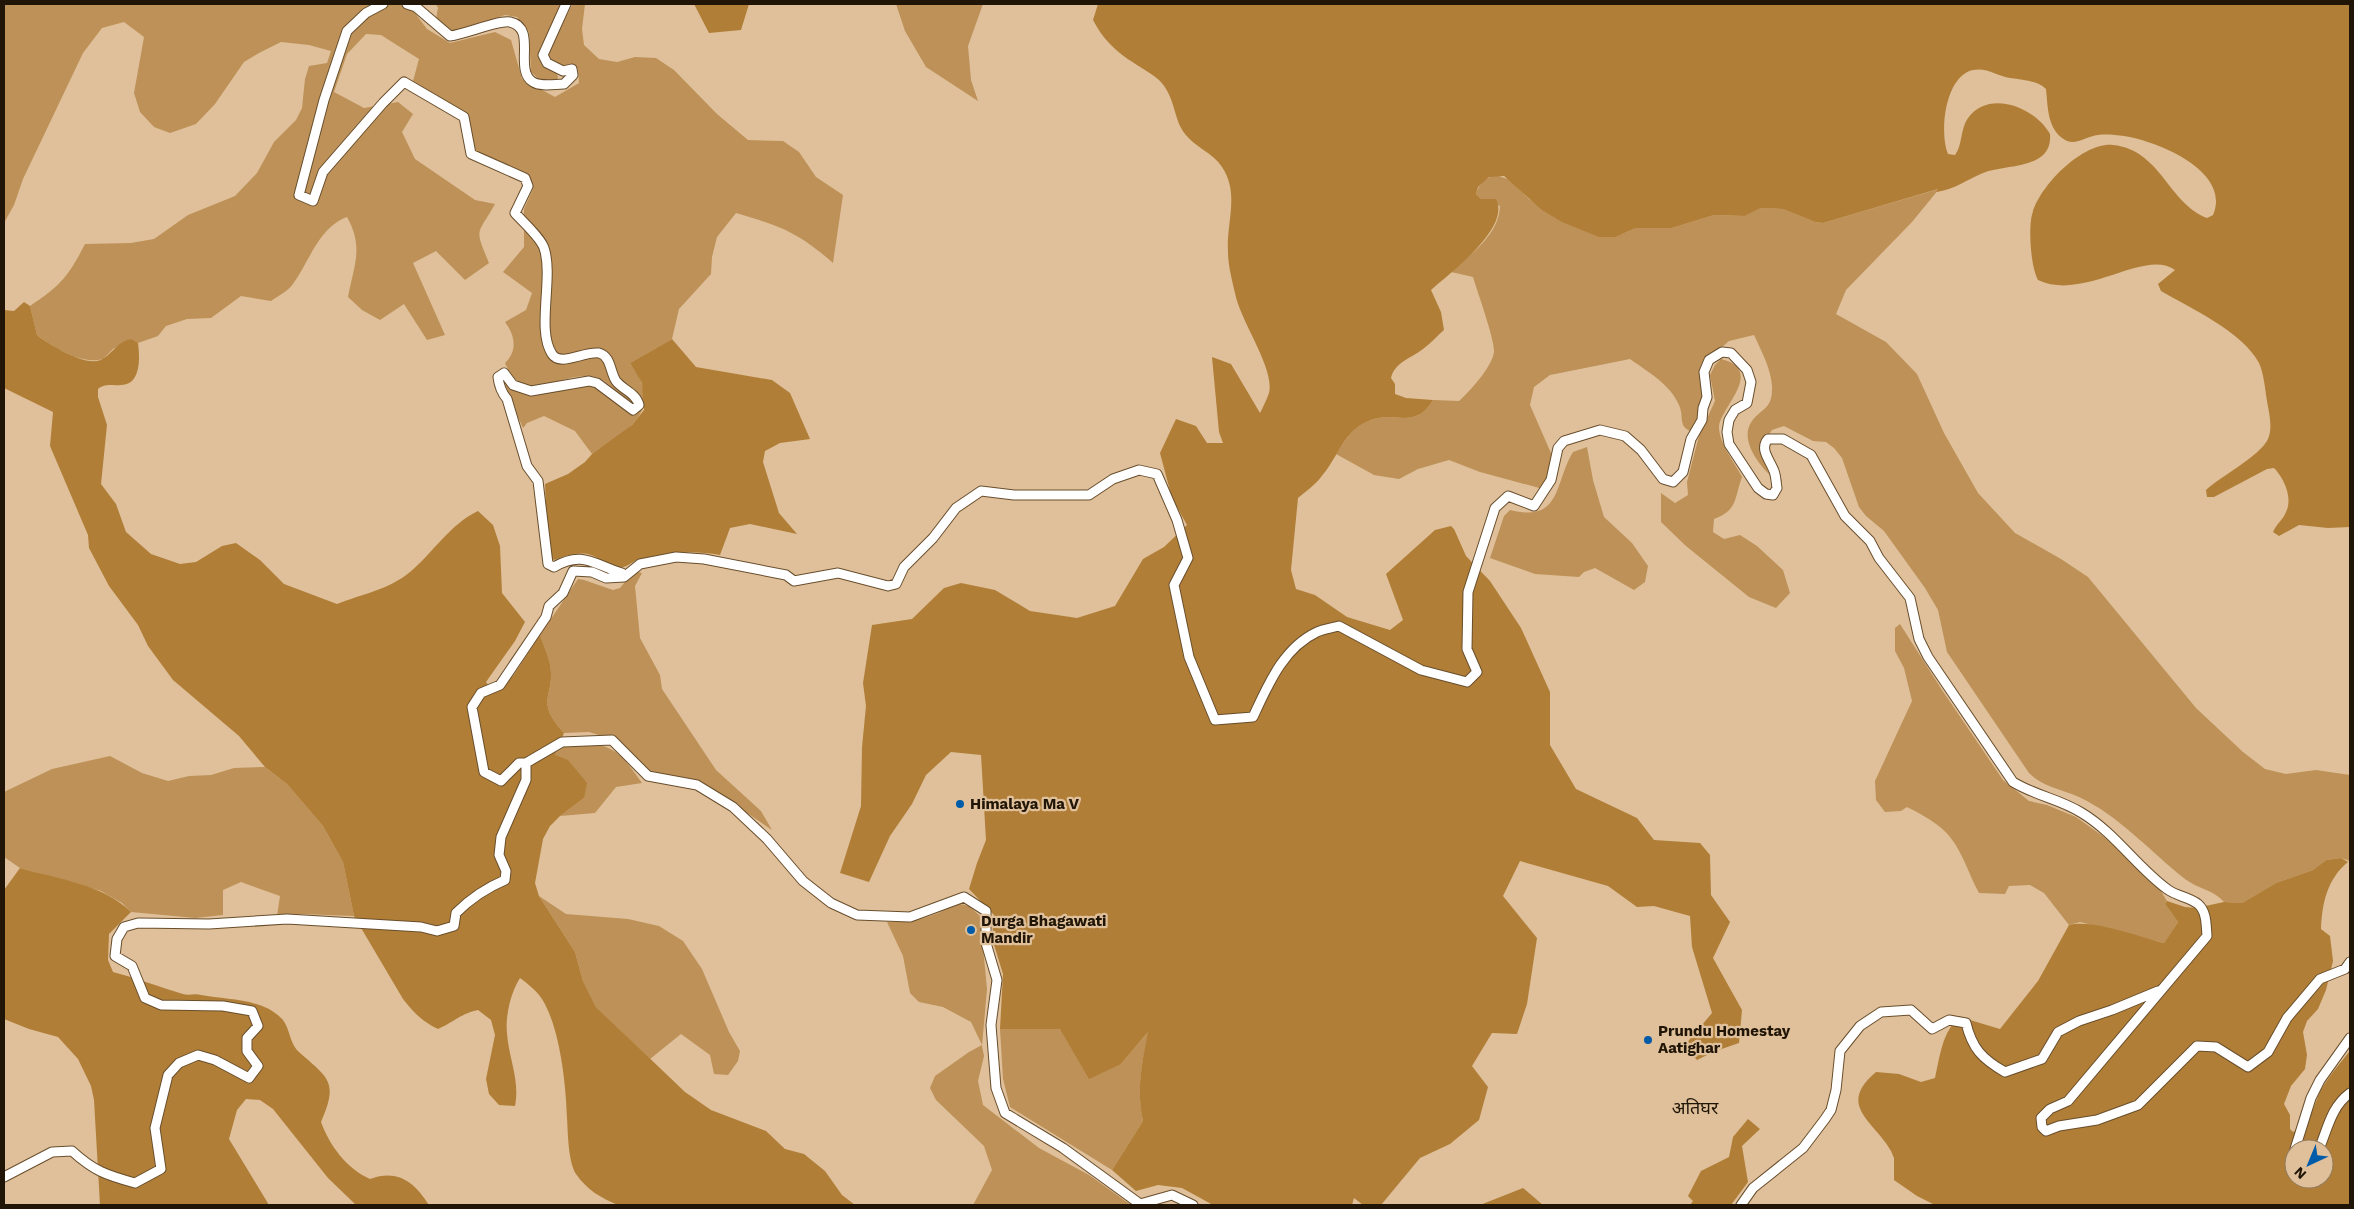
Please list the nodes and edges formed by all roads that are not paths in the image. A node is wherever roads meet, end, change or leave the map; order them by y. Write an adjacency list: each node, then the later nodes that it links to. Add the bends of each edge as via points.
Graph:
1 (384, 4): 4 (street, via 366,14 347,31 324,100 299,195 313,201 323,172 404,82 464,117 470,154 525,178 528,186 515,213 544,247 547,263 546,322 552,354 563,360 584,353 600,353 607,358 615,379 632,393 639,405 633,410 589,381 531,391 513,385 504,373 498,377 498,383 507,399 527,466 538,481 548,564 554,567 581,558 598,562)
2 (406, 4): 3 (street, via 416,7 450,36 503,22 517,25 522,32 528,77 540,84 564,84 573,75 572,69 563,71 547,63 543,55)
3 (566, 4)
4 (624, 577): 5 (street, via 606,578 592,572 573,571 563,592 549,606 546,617 500,685 481,693 472,707 484,772 500,781 519,763); 7 (street, via 640,564 676,557 704,559 786,575 794,581 838,572 888,586 896,584 904,567 933,538 956,508 981,491 1014,495 1089,495 1113,479 1139,470 1157,474 1188,558 1174,585 1189,657 1215,720 1253,717 1270,680 1288,653 1316,632 1339,626 1421,670 1466,682 1477,672 1467,649 1468,592 1495,508 1508,496 1534,506 1551,480 1558,448 1564,441 1600,430 1625,436 1641,450 1663,480 1674,482 1683,472 1691,440 1702,420 1707,397 1704,372 1709,360 1722,352 1731,353 1747,370 1751,382 1747,403 1735,410 1729,420 1729,444 1758,488 1773,495 1777,488 1774,471 1764,450 1768,439 1782,439 1811,455 1845,516 1870,541 1910,598 1919,639 1928,658 2013,782 2031,793 2064,803 2083,814 2116,840 2168,890 2199,905 2205,915 2207,936)
5 (526, 763): 12 (street, via 526,780 501,837 499,855 506,871 505,880 469,900 456,913 454,926 437,931 421,927 287,919 209,924 138,923 124,927 116,939 115,956 132,966 146,998 161,1005 222,1006 252,1011 258,1026 247,1038 247,1051 258,1066 249,1078 198,1055 179,1063 168,1075 155,1128 162,1169 135,1183 90,1167 72,1151 52,1152); 13 (street, via 562,742 612,740 648,776 697,785 733,807 767,839 803,881 831,903 857,915 910,916 964,897 986,912 986,943 997,980 991,1026 996,1088 1005,1113 1062,1148 1140,1204 1172,1195)
6 (2350, 962): 7 (street, via 2345,969 2320,979 2287,1018 2268,1052 2248,1067 2216,1047 2197,1046 2138,1105 2097,1120 2046,1131 2042,1128 2041,1118 2050,1109 2068,1102)
7 (2160, 990): 14 (street, via 2078,1021 2058,1032 2042,1059 2005,1072 1991,1064 1970,1042 1966,1023 1950,1020 1932,1029 1911,1010 1881,1012 1860,1026 1840,1051 1836,1090 1826,1119 1803,1148 1753,1188)
8 (2350, 1038): 10 (street, via 2320,1080)
9 (2350, 1093): 11 (street, via 2340,1100)
10 (2298, 1139)
11 (2322, 1139)
12 (4, 1177)
13 (1193, 1205)
14 (1741, 1205)

